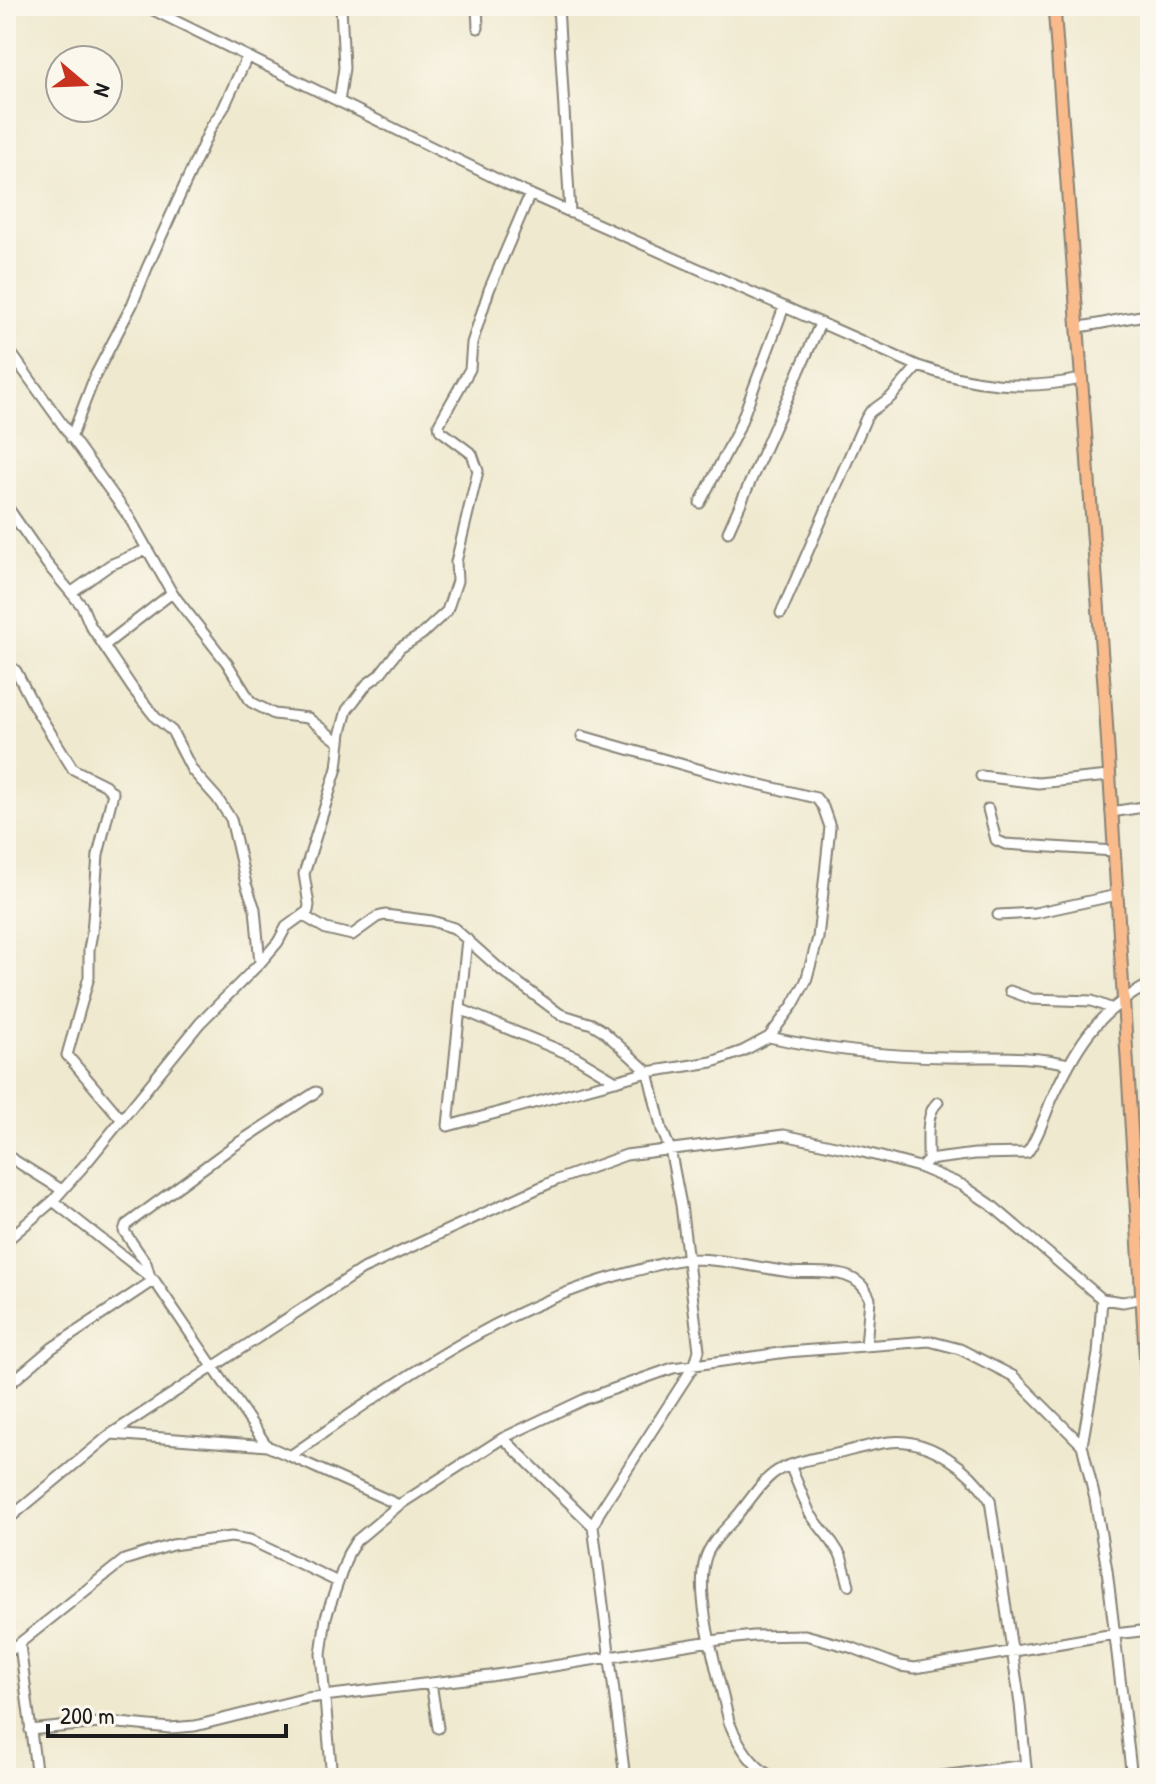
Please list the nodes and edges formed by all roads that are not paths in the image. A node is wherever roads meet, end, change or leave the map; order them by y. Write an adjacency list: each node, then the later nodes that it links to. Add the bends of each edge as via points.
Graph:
1 (145, 6): 7 (street)
2 (341, 6): 8 (street, via 344,68)
3 (477, 6): 6 (street)
4 (558, 6): 10 (street)
5 (1054, 6): 14 (main road)
6 (478, 28)
7 (247, 57): 8 (street); 18 (street, via 95,376)
8 (339, 102): 9 (street)
9 (530, 194): 10 (street); 29 (street, via 489,290 472,343 470,369 439,424 472,454 478,471 447,611 400,648 354,700 343,720)
10 (570, 213): 11 (street)
11 (784, 307): 13 (street); 19 (street, via 738,430)
12 (1150, 315): 14 (street)
13 (820, 324): 16 (street); 21 (street)
14 (1079, 327): 17 (main road)
15 (6, 346): 18 (street)
16 (918, 366): 17 (street, via 1003,386); 25 (street, via 866,418)
17 (1081, 379): 31 (main road)
18 (71, 438): 22 (street)
19 (700, 503)
20 (6, 505): 23 (street)
21 (728, 532)
22 (148, 549): 23 (street, via 110,565); 24 (street)
23 (72, 592): 26 (street)
24 (172, 593): 26 (street); 29 (street, via 251,702 274,714 308,718)
25 (781, 613)
26 (105, 645): 40 (street, via 231,819 255,909)
27 (6, 662): 52 (street, via 73,769 113,793 98,855 89,977 67,1055)
28 (582, 736): 46 (street, via 800,793 816,798 823,807 830,827 818,938 806,981)
29 (340, 743): 37 (street, via 304,874 309,905)
30 (981, 776): 31 (street, via 1038,783)
31 (1109, 776): 34 (main road)
32 (1150, 806): 34 (street)
33 (988, 809): 35 (street, via 996,840 1005,844)
34 (1111, 812): 35 (main road)
35 (1114, 851): 36 (main road)
36 (1117, 895): 38 (street, via 1035,913); 43 (main road)
37 (302, 915): 39 (street, via 326,929 352,935 377,917 395,915 444,924); 40 (street, via 286,927)
38 (998, 915)
39 (467, 939): 45 (street); 48 (street, via 560,1014 602,1030)
40 (260, 963): 52 (street, via 200,1023)
41 (1150, 984): 43 (street)
42 (1010, 991): 44 (street, via 1032,999 1092,1001)
43 (1125, 996): 44 (street); 61 (main road)
44 (1110, 1008): 47 (street)
45 (460, 1009): 49 (street, via 576,1057); 49 (street, via 448,1126)
46 (769, 1037): 47 (street, via 909,1055 1027,1056); 48 (street, via 712,1062)
47 (1069, 1064): 55 (street, via 1027,1153 975,1154)
48 (648, 1072): 49 (street); 53 (street)
49 (616, 1081)
50 (316, 1092): 60 (street, via 126,1225 124,1231)
51 (938, 1102): 55 (street, via 932,1107)
52 (122, 1120): 56 (street)
53 (670, 1149): 55 (street, via 784,1135); 59 (street); 65 (street, via 602,1162 419,1241 361,1270)
54 (6, 1155): 56 (street)
55 (924, 1164): 62 (street, via 990,1204)
56 (62, 1190): 57 (street)
57 (53, 1201): 58 (street); 60 (street)
58 (6, 1241)
59 (687, 1259): 63 (street, via 847,1277 864,1287 870,1299); 64 (street, via 699,1336); 72 (street, via 602,1280 485,1327)
60 (152, 1278): 65 (street); 66 (street)
61 (1143, 1298): 62 (street); 67 (main road)
62 (1102, 1299): 70 (street)
63 (866, 1346): 64 (street); 70 (street, via 929,1341 972,1354 1013,1376)
64 (695, 1364): 69 (street, via 585,1399); 76 (street)
65 (212, 1367): 68 (street); 71 (street)
66 (6, 1387)
67 (1150, 1430)
68 (111, 1434): 71 (street); 75 (street)
69 (503, 1438): 74 (street); 76 (street)
70 (1082, 1445): 80 (street)
71 (267, 1446): 72 (street)
72 (290, 1456): 74 (street)
73 (790, 1465): 78 (street, via 810,1514 841,1556); 81 (street, via 774,1472 705,1557 702,1598); 83 (street, via 888,1442 921,1445 958,1464 990,1500)
74 (399, 1505): 77 (street, via 356,1541)
75 (6, 1521)
76 (593, 1526): 85 (street)
77 (338, 1582): 82 (street, via 250,1540 231,1537 172,1545 124,1560); 87 (street, via 321,1654)
78 (849, 1585)
79 (1150, 1630): 80 (street)
80 (1114, 1634): 83 (street); 98 (street)
81 (711, 1641): 83 (street, via 805,1635 915,1668); 85 (street); 91 (street, via 729,1722)
82 (20, 1645): 84 (street); 89 (street)
83 (1012, 1651): 90 (street)
84 (6, 1654)
85 (611, 1656): 86 (street); 94 (street)
86 (431, 1683): 87 (street); 88 (street)
87 (325, 1696): 89 (street, via 195,1726 109,1722); 93 (street)
88 (438, 1728)
89 (30, 1730): 92 (street)
90 (1026, 1765): 96 (street); 97 (street)
91 (755, 1774): 95 (street)
92 (37, 1778)
93 (332, 1778)
94 (625, 1778)
95 (774, 1778)
96 (926, 1778)
97 (1027, 1778)
98 (1132, 1778)

